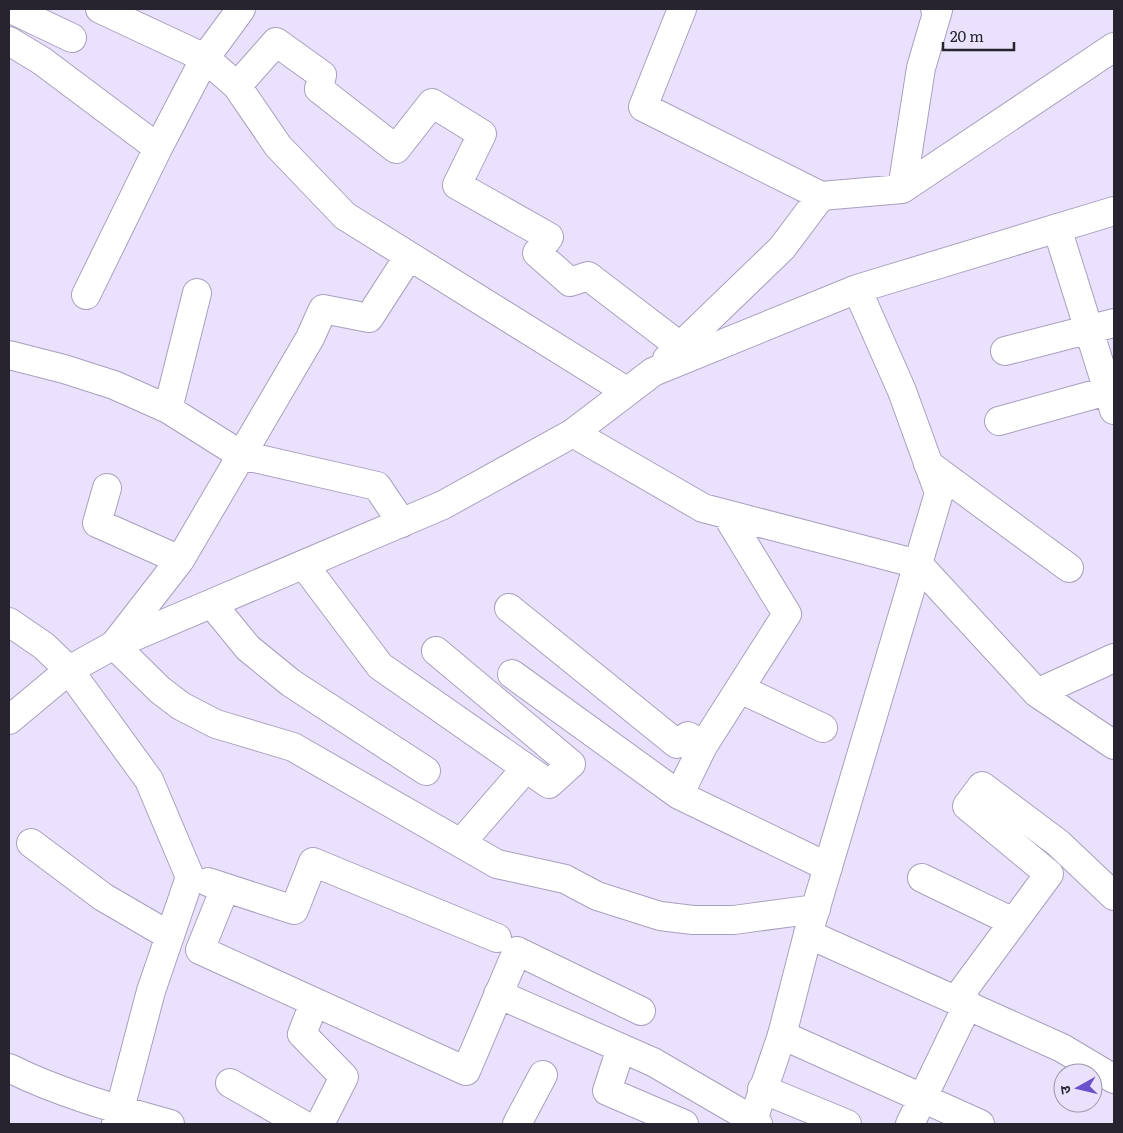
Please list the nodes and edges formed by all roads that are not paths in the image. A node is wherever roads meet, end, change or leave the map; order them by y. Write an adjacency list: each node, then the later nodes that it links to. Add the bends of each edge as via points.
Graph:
1 (11, 9): 6 (street)
2 (100, 9): 9 (street)
3 (241, 9): 9 (street)
4 (682, 9): 13 (street, via 643,106)
5 (936, 9): 12 (street, via 921,68)
6 (72, 38)
7 (9, 41): 11 (street, via 42,60)
8 (1114, 47): 12 (street)
9 (205, 58): 10 (street); 11 (street)
10 (237, 86): 16 (street, via 278,146 345,216); 21 (street, via 276,42 322,75 319,89 396,149 432,103 482,134 457,185 549,237 537,253 570,282 588,276)
11 (158, 148): 19 (street)
12 (902, 189): 13 (street)
13 (821, 196): 21 (street, via 782,248)
14 (1114, 211): 15 (street)
15 (1057, 228): 17 (street); 20 (street)
16 (408, 256): 25 (street); 30 (street, via 369,318 323,309 310,338)
17 (857, 290): 24 (street); 31 (street, via 902,392)
18 (197, 293): 27 (street)
19 (86, 295)
20 (1102, 326): 22 (street); 26 (street)
21 (681, 347): 24 (street)
22 (1005, 351)
23 (9, 355): 27 (street, via 114,385)
24 (653, 372): 25 (street)
25 (626, 391): 29 (street)
26 (1112, 396): 28 (street)
27 (168, 409): 30 (street)
28 (999, 421)
29 (573, 433): 33 (street, via 703,508); 34 (street, via 443,505)
30 (241, 455): 34 (street, via 377,486); 35 (street)
31 (928, 464): 36 (street, via 939,493); 38 (street)
32 (107, 488): 35 (street, via 97,523)
33 (726, 514): 36 (street); 47 (street, via 787,614)
34 (402, 523): 37 (street)
35 (180, 560): 42 (street)
36 (918, 564): 48 (street); 58 (street)
37 (304, 565): 39 (street); 53 (street, via 380,666)
38 (1069, 568)
39 (212, 604): 42 (street); 54 (street, via 248,648 291,683)
40 (509, 608): 51 (street, via 677,744 688,736)
41 (9, 622): 45 (street, via 44,646)
42 (114, 645): 45 (street); 57 (street, via 181,706 216,724 293,748)
43 (436, 651): 53 (street, via 571,764 549,784)
44 (1114, 658): 48 (street)
45 (69, 670): 49 (street); 59 (street, via 149,780)
46 (512, 674): 55 (street)
47 (740, 688): 50 (street); 51 (street)
48 (1037, 692): 52 (street)
49 (9, 720)
50 (823, 728)
51 (703, 746): 55 (street)
52 (1114, 746)
53 (526, 768): 57 (street)
54 (426, 771)
55 (679, 794): 58 (street)
56 (31, 843): 65 (street, via 103,897)
57 (461, 843): 63 (street, via 497,864 565,879 598,896 660,916 693,920)
58 (828, 868): 63 (street)
59 (190, 876): 61 (street); 65 (street)
60 (922, 878): 64 (street)
61 (225, 888): 66 (street, via 294,910 313,862); 69 (street, via 200,950)
62 (1114, 896): 64 (street, via 1058,842 982,786 967,806 1048,874)
63 (812, 922): 68 (street); 71 (street)
64 (1013, 922): 68 (street)
65 (170, 936): 79 (street)
66 (497, 938)
67 (498, 994): 69 (street, via 466,1071); 70 (street, via 517,950); 72 (street)
68 (962, 1002): 75 (street, via 1062,1048); 78 (street)
69 (314, 1003): 83 (street, via 302,1034 344,1077)
70 (641, 1011)
71 (782, 1035): 77 (street); 78 (street)
72 (621, 1048): 80 (street, via 653,1062); 85 (street, via 607,1090)
73 (9, 1068): 79 (street)
74 (543, 1075): 84 (street)
75 (1114, 1080)
76 (230, 1083): 82 (street)
77 (762, 1089): 80 (street); 86 (street)
78 (922, 1098): 87 (street); 88 (street)
79 (119, 1117): 81 (street)
80 (756, 1122)
81 (170, 1124)
82 (302, 1124)
83 (320, 1124)
84 (517, 1124)
85 (684, 1124)
86 (847, 1124)
87 (910, 1124)
88 (980, 1124)

